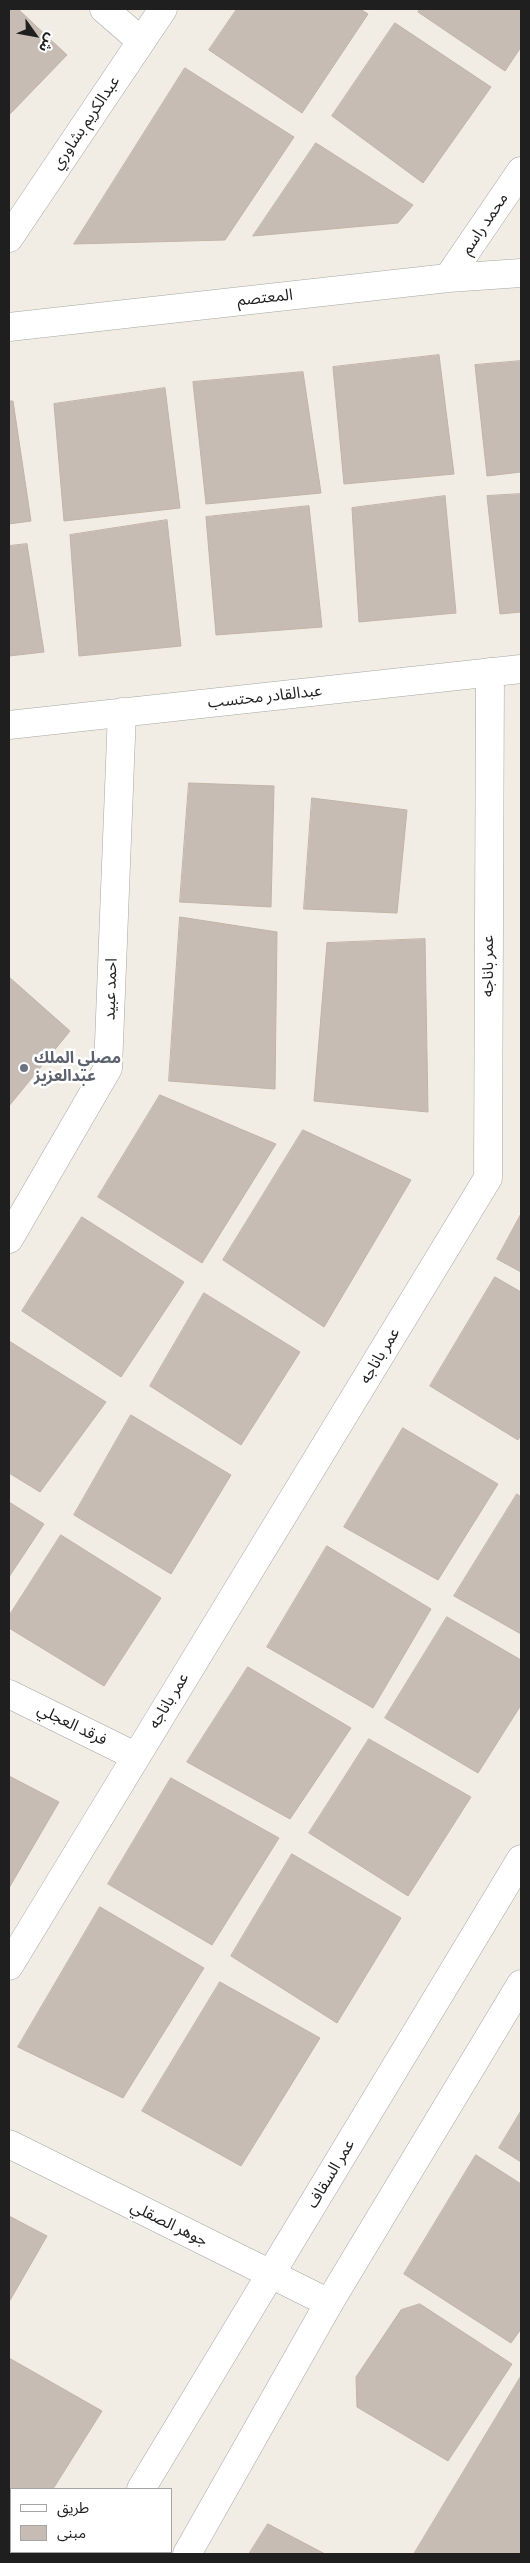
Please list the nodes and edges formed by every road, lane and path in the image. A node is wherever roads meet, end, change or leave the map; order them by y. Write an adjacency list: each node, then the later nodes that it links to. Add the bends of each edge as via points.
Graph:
1 (104, 9): 3 (street)
2 (163, 9): 3 (street, عبدالكريم بشاوري)
3 (141, 41): 5 (street, عبدالكريم بشاوري)
4 (521, 171): 7 (street, محمد راسم)
5 (9, 238)
6 (521, 272): 7 (street, المعتصم)
7 (448, 278): 8 (street, المعتصم)
8 (9, 327)
9 (521, 669): 10 (street, عبدالقادر محتسب)
10 (490, 672): 11 (street, عبدالقادر محتسب); 15 (street, عمر باناجه, via 488,1178)
11 (122, 712): 12 (street, عبدالقادر محتسب); 13 (street, احمد عبيد, via 108,1068)
12 (9, 726)
13 (9, 1239)
14 (9, 1694): 15 (street, فرقد العجلي)
15 (135, 1756): 17 (street, عمر باناجه)
16 (521, 1858): 20 (street, عمر السقاف)
17 (9, 1966)
18 (521, 1984): 21 (street)
19 (9, 2144): 20 (street, جوهر الصقلي)
20 (270, 2274): 21 (street, جوهر الصقلي); 22 (street, عمر السقاف)
21 (329, 2303): 23 (street)
22 (142, 2488)
23 (187, 2554)

